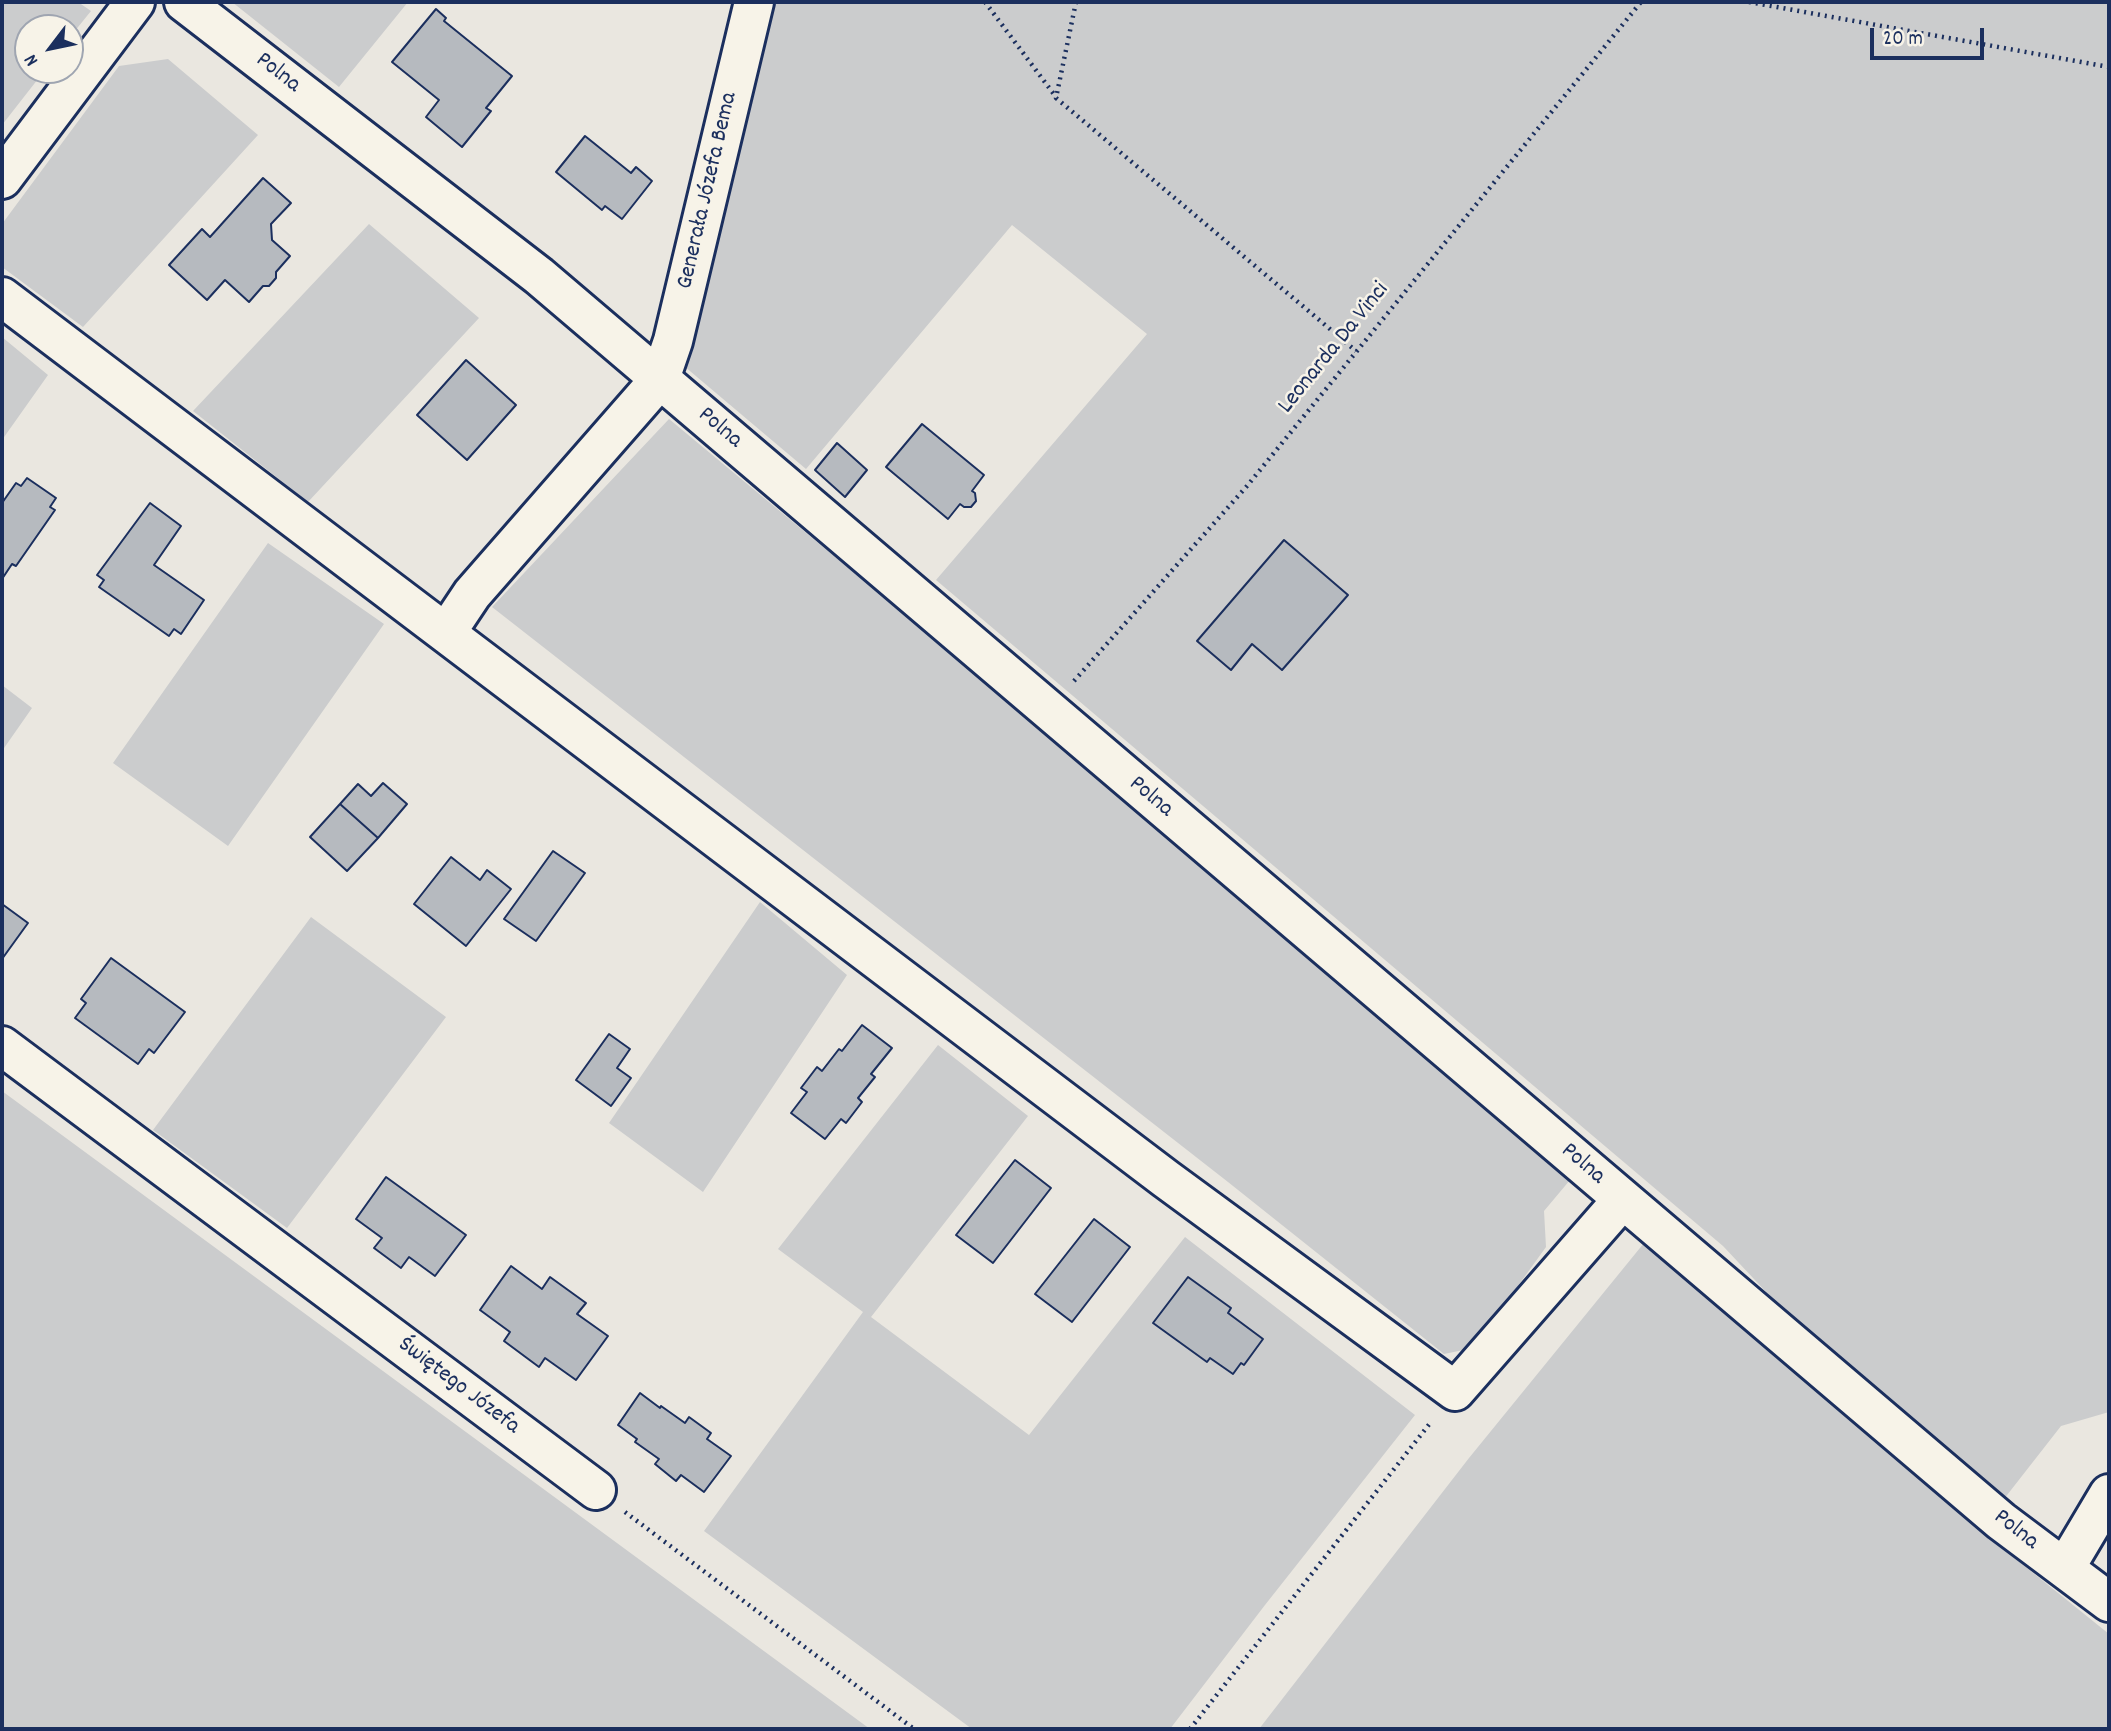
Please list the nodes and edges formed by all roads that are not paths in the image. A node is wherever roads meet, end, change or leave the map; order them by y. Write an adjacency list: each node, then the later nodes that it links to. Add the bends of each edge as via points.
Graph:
1 (135, 2): 4 (street)
2 (184, 2): 6 (street, Polna, via 539,276)
3 (754, 2): 6 (street, Generała Józefa Bema)
4 (2, 178)
5 (2, 296): 7 (street)
6 (660, 379): 7 (street, via 472,594); 9 (street, Polna)
7 (446, 633): 9 (street, via 1166,1179 1455,1391)
8 (2, 1046): 10 (street, Świętego Józefa)
9 (1623, 1199): 12 (street, Polna, via 2001,1521)
10 (596, 1490)
11 (2109, 1494): 12 (street)
12 (2064, 1568): 13 (street, Polna)
13 (2109, 1602)

